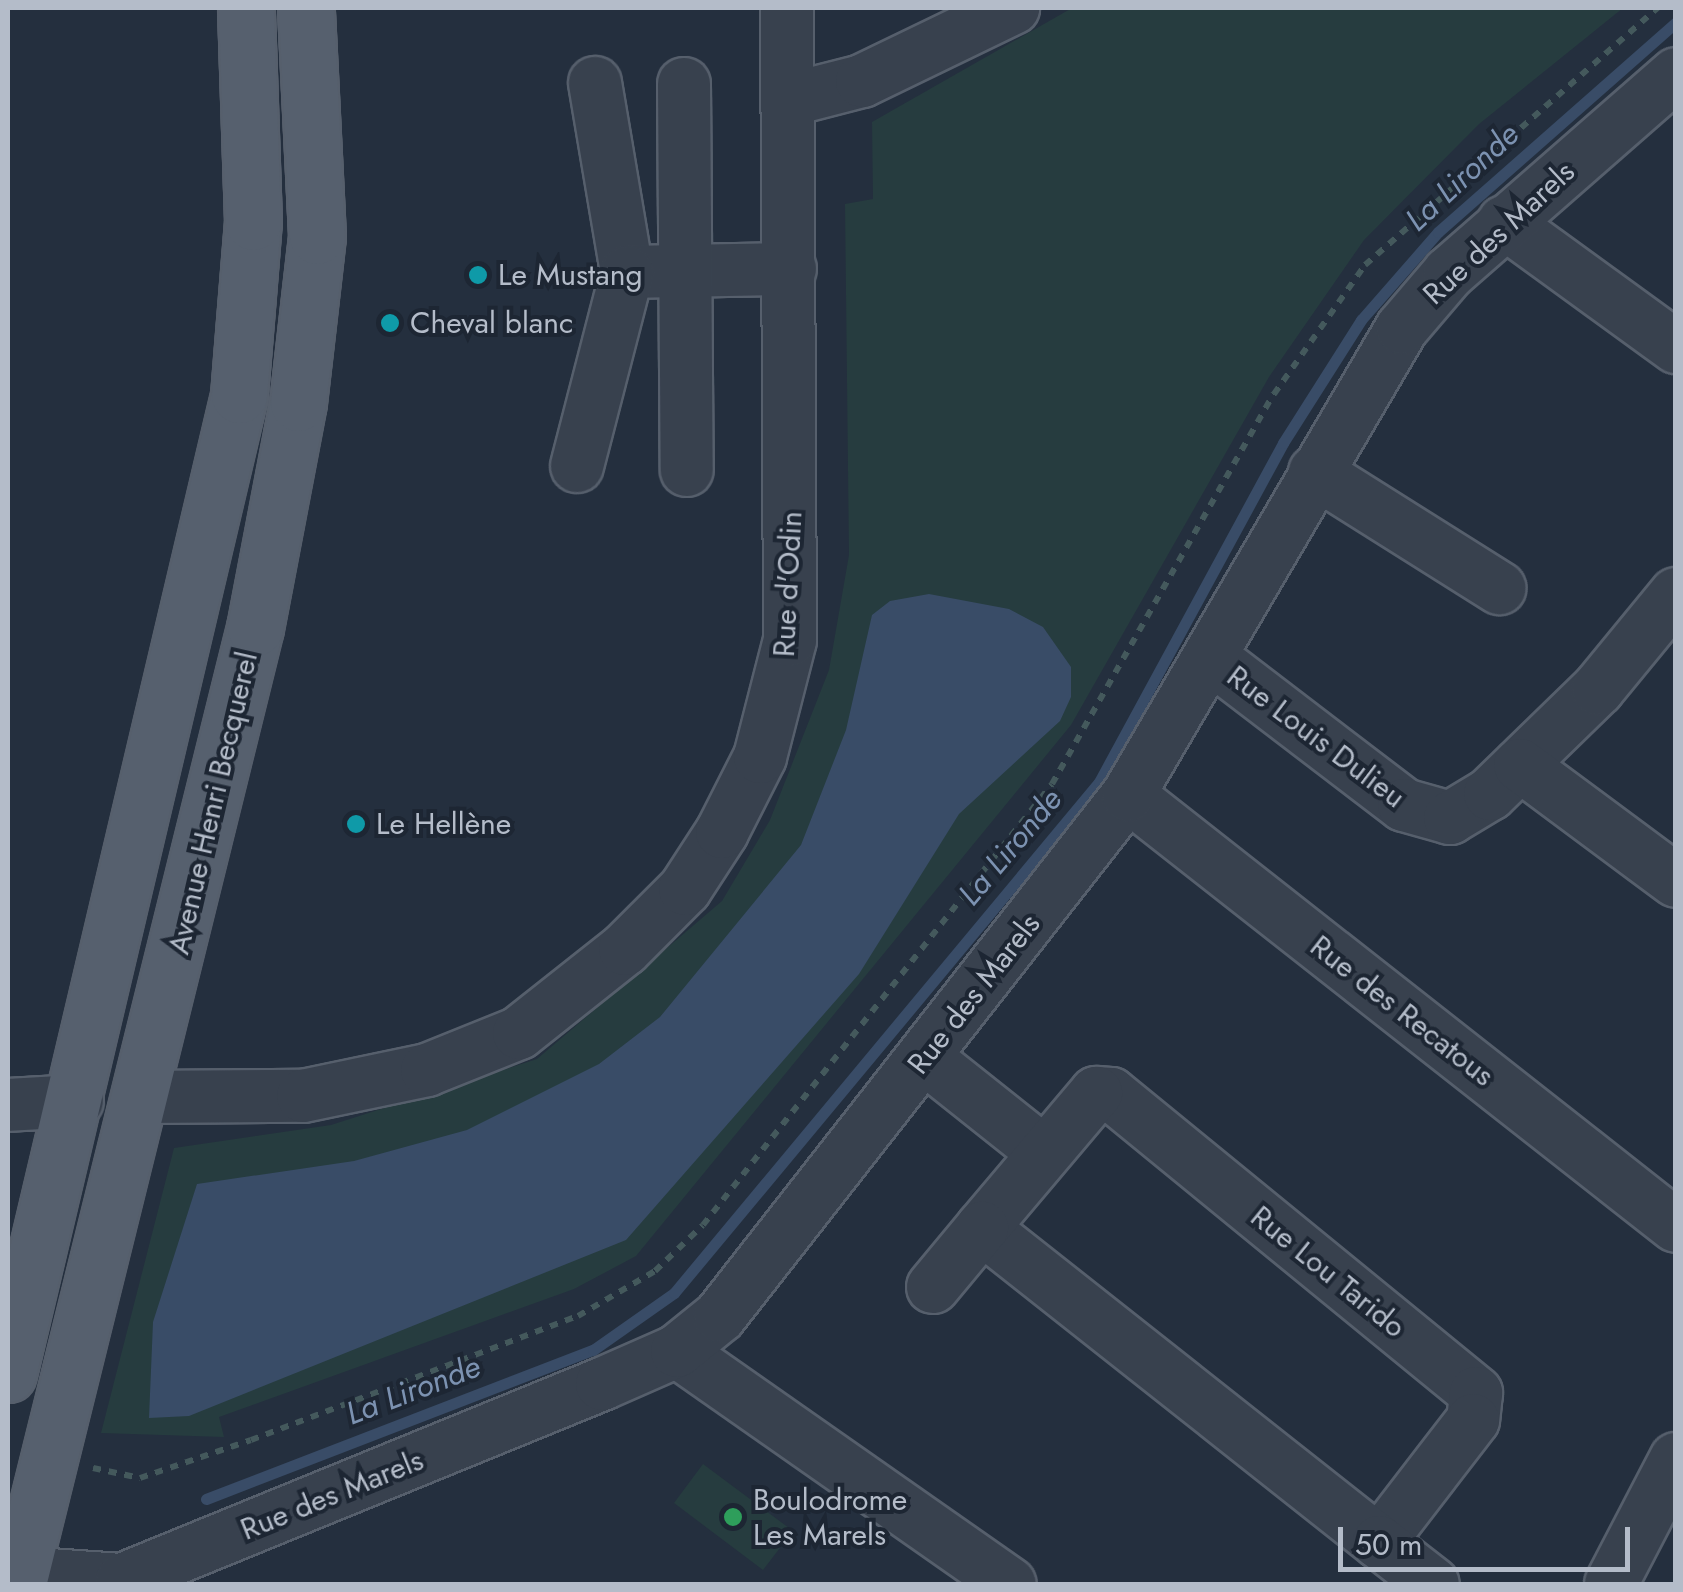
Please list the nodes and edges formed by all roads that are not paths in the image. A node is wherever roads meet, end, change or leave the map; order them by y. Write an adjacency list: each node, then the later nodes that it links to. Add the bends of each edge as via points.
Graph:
1 (246, 8): 25 (main road, Avenue Henri Becquerel, via 253,222 239,394)
2 (306, 8): 24 (main road, Avenue Henri Becquerel, via 317,236 298,404 255,628)
3 (787, 8): 8 (street, Rue d'Odin)
4 (1014, 8): 8 (street, via 862,81)
5 (1676, 74): 9 (street, Rue des Marels)
6 (595, 83): 12 (street)
7 (684, 84): 11 (street)
8 (788, 100): 10 (street, Rue d'Odin)
9 (1504, 222): 13 (street); 16 (street, Rue des Marels, via 1402,328)
10 (790, 269): 11 (street); 24 (street, Rue d'Odin, via 790,640 752,778 684,889 570,998 519,1033 428,1070 302,1096)
11 (689, 270): 12 (street); 15 (street)
12 (628, 272): 14 (street)
13 (1676, 347)
14 (577, 466)
15 (687, 470)
16 (1314, 472): 17 (street); 19 (street, Rue des Marels)
17 (1498, 588)
18 (1676, 594): 20 (street, Rue Louis Dulieu)
19 (1212, 659): 20 (street, Rue Louis Dulieu, via 1429,818 1468,811); 21 (street, Rue des Marels)
20 (1520, 765): 22 (street)
21 (1128, 795): 23 (street, Rue des Marels); 28 (street, Rue des Recatous)
22 (1676, 881)
23 (924, 1057): 27 (street); 31 (street, Rue des Marels, via 753,1278)
24 (141, 1098): 25 (main road); 35 (main road, Avenue Henri Becquerel)
25 (77, 1101): 26 (street); 32 (main road, Avenue Henri Becquerel)
26 (8, 1105)
27 (1042, 1151): 29 (street, Rue Lou Tarido); 34 (street, Rue Lou Tarido, via 1086,1099 1110,1094 1476,1393 1474,1420)
28 (1676, 1226)
29 (982, 1228): 30 (street, Rue Lou Tarido); 34 (street)
30 (933, 1288)
31 (677, 1351): 35 (street, Rue des Marels, via 122,1580); 36 (street, via 963,1560)
32 (8, 1374)
33 (1676, 1459): 38 (street)
34 (1379, 1542): 37 (street)
35 (20, 1579)
36 (1010, 1584)
37 (1433, 1584)
38 (1611, 1584)

